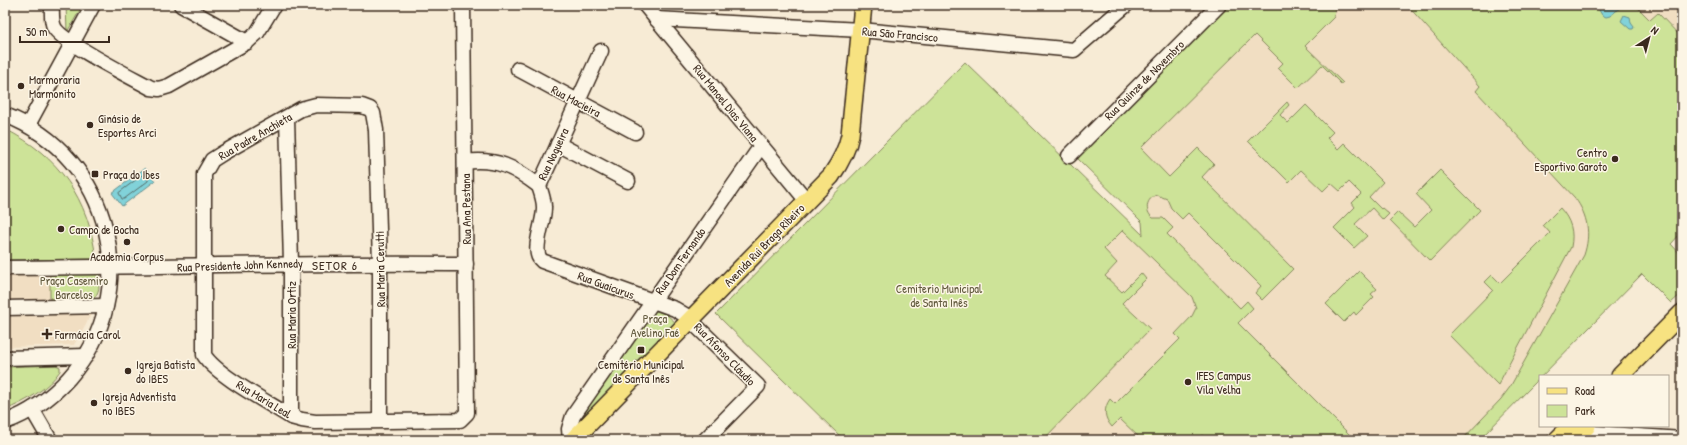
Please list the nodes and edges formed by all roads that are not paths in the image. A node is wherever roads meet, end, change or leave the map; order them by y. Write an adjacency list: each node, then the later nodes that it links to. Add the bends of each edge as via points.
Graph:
1 (52, 5): 13 (street, via 54,26 58,33)
2 (93, 5): 13 (street)
3 (181, 5): 12 (street)
4 (274, 5): 12 (street, via 257,33)
5 (463, 5): 25 (street, Rua Ana Pestana)
6 (645, 5): 10 (street, Rua Manoel Dias Viana)
7 (863, 5): 11 (main road, Avenida Rui Braga Ribeiro)
8 (1126, 5): 11 (street, Rua São Francisco, via 1074,50)
9 (1219, 5): 24 (street, Rua Quinze de Novembro)
10 (656, 19): 11 (street, Rua São Francisco); 23 (street, Rua Manoel Dias Viana)
11 (861, 30): 28 (main road, Avenida Rui Braga Ribeiro, via 848,145 841,162 831,176)
12 (247, 42): 13 (street, via 169,86 159,89 151,88)
13 (73, 44): 20 (street)
14 (601, 51): 16 (street, Rua Nogueira)
15 (518, 69): 16 (street, Rua Macieira)
16 (577, 102): 21 (street, Rua Macieira); 22 (street, Rua Nogueira)
17 (5, 115): 20 (street)
18 (375, 117): 19 (street, Rua Padre Anchieta, via 370,109 362,106 316,105 301,109); 31 (street, Rua Maria Cerutti)
19 (287, 118): 30 (street, Rua Maria Ortiz); 33 (street, Rua Padre Anchieta, via 212,160 204,174)
20 (28, 125): 35 (street, via 59,149 87,183 106,229)
21 (635, 132)
22 (558, 144): 26 (street); 27 (street, Rua Nogueira)
23 (761, 146): 28 (street, Rua Manoel Dias Viana); 36 (street, Rua Dom Fernando)
24 (1069, 156)
25 (465, 162): 27 (street, via 482,160 508,166 521,172); 32 (street, Rua Ana Pestana)
26 (628, 181)
27 (539, 186): 29 (street, Rua Nogueira, via 544,207 536,251)
28 (807, 201): 39 (main road, Avenida Rui Braga Ribeiro)
29 (542, 261): 36 (street, Rua Guaicurus)
30 (291, 263): 31 (street, Rua Presidente John Kennedy); 33 (street, Rua Presidente John Kennedy); 47 (street, Rua Maria Ortiz)
31 (380, 263): 32 (street, Rua Presidente John Kennedy); 48 (street, Rua Maria Cerutti)
32 (466, 264): 46 (street, Rua Ana Pestana)
33 (205, 266): 35 (street, Rua Presidente John Kennedy); 47 (street, Rua Maria Leal, via 204,355 208,363)
34 (5, 268): 35 (street, Rua Presidente John Kennedy)
35 (111, 268): 37 (street)
36 (652, 301): 39 (street, Rua Guaicurus, via 678,311); 53 (street, Rua Dom Fernando, via 573,416 569,429)
37 (106, 306): 38 (street); 41 (street, via 100,328)
38 (5, 308)
39 (692, 320): 54 (main road, Avenida Rui Braga Ribeiro); 55 (street, Rua Afonso Cláudio, via 758,386)
40 (1681, 320): 43 (main road); 44 (main road)
41 (86, 356): 42 (street); 45 (street, via 64,384)
42 (5, 358)
43 (1621, 375)
44 (1637, 375)
45 (32, 409): 49 (street); 52 (street)
46 (467, 413): 48 (street, Rua Maria Leal, via 456,422)
47 (291, 417): 48 (street, Rua Maria Leal, via 315,422)
48 (380, 421)
49 (5, 422)
50 (1586, 430): 51 (street); 56 (main road); 57 (main road)
51 (1682, 439)
52 (50, 440)
53 (570, 440)
54 (573, 440)
55 (705, 440)
56 (1557, 440)
57 (1573, 440)

